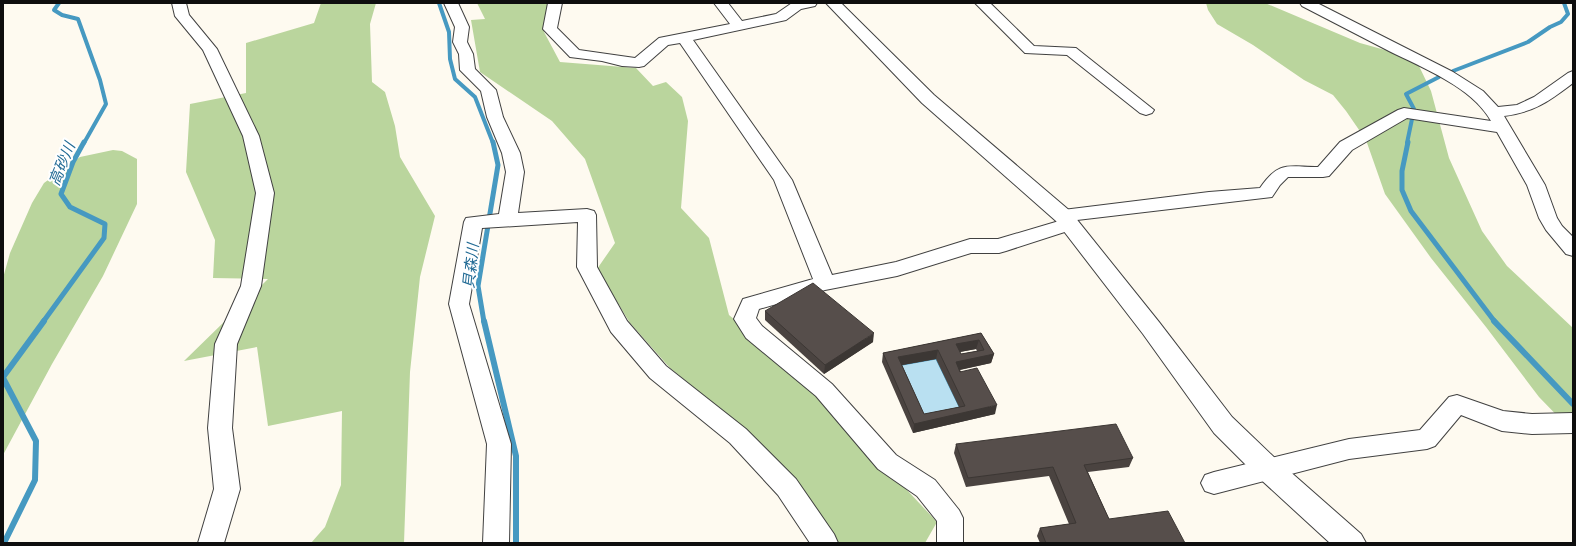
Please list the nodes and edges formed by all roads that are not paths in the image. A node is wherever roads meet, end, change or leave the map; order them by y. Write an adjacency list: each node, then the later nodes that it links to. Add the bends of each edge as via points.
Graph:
1 (179, 3): 23 (street, via 182,16 210,49 251,136 265,193 251,286 226,344 220,428 227,489)
2 (451, 3): 16 (street, via 462,27 460,42 466,54 468,70 488,90 515,172)
3 (555, 3): 10 (street, via 550,30 575,54 640,63 664,41)
4 (721, 3): 9 (street)
5 (810, 3): 9 (street, via 796,6 781,17)
6 (833, 3): 17 (street, via 928,99)
7 (982, 3): 13 (street, via 1030,50 1072,51)
8 (1307, 3): 14 (street, via 1448,74 1477,94)
9 (739, 26): 10 (street)
10 (684, 38): 19 (street, via 783,180)
11 (1573, 76): 12 (street)
12 (1565, 88): 14 (street, via 1520,109)
13 (1146, 110)
14 (1494, 112): 15 (street)
15 (1504, 128): 17 (street, via 1404,113 1346,146 1322,172 1284,172 1266,193 1209,198); 18 (street, via 1536,185 1548,218 1555,230)
16 (496, 220): 24 (street, via 473,222 459,304 499,444); 25 (street, via 587,215 587,267 619,326 658,372 738,436 787,487)
17 (1067, 220): 19 (street, via 999,246 970,246 897,269); 21 (street, via 1223,425)
18 (1573, 249)
19 (825, 283): 26 (street, via 750,304 745,319 754,332 824,390 887,462 926,488 950,518)
20 (1573, 423): 21 (street, via 1532,424 1502,421 1457,404 1427,439 1349,449)
21 (1268, 469): 22 (street); 27 (street)
22 (1214, 483)
23 (211, 543)
24 (496, 543)
25 (825, 543)
26 (950, 543)
27 (1351, 543)

